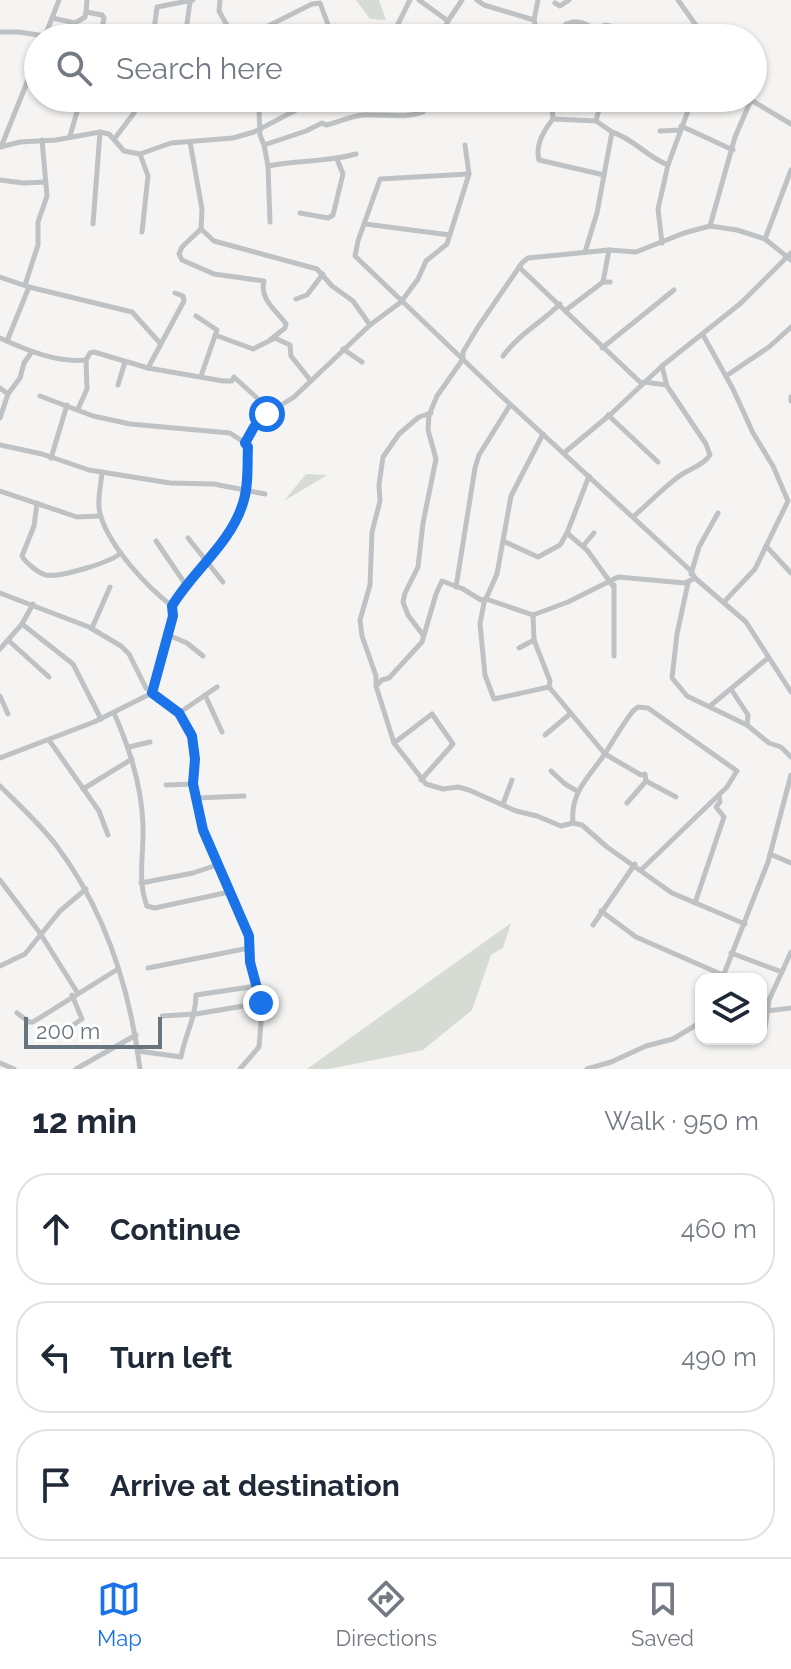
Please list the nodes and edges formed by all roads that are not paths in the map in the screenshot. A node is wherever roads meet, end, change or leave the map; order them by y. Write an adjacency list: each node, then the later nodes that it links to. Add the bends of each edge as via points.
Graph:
1 (59, 0): 14 (street)
2 (87, 0): 13 (street)
3 (220, 0): 21 (street)
4 (410, 0): 24 (street)
5 (419, 0): 15 (street)
6 (462, 0): 15 (street)
7 (477, 0): 16 (street)
8 (538, 0): 16 (street)
9 (569, 0): 12 (street)
10 (678, 0): 26 (street)
11 (192, 1): 19 (street, via 157,7); 20 (street)
12 (555, 3)
13 (86, 12): 14 (street, via 75,23); 18 (street, via 102,15)
14 (52, 18): 17 (street)
15 (448, 21): 25 (street)
16 (533, 22)
17 (50, 24)
18 (103, 24)
19 (155, 24)
20 (188, 24)
21 (226, 24)
22 (272, 24): 23 (street, via 320,3)
23 (328, 24)
24 (398, 24)
25 (447, 24)
26 (695, 24)
27 (0, 32): 28 (street)
28 (24, 35)
29 (24, 91): 54 (street)
30 (767, 109): 42 (street)
31 (77, 112): 48 (street)
32 (134, 112): 49 (street)
33 (259, 112): 43 (street)
34 (296, 112): 43 (street)
35 (423, 112): 52 (street, via 341,119)
36 (552, 112): 40 (street)
37 (598, 112): 41 (street)
38 (687, 112): 44 (street)
39 (745, 112): 55 (street)
40 (553, 119): 41 (street); 63 (street, via 543,131 539,160)
41 (596, 121): 47 (street)
42 (791, 124)
43 (259, 128): 51 (street, via 233,138); 52 (street)
44 (680, 128): 45 (street); 55 (street); 59 (street)
45 (660, 131)
46 (100, 132): 48 (street); 49 (street); 68 (street)
47 (612, 132): 59 (street); 63 (street)
48 (70, 136): 50 (street)
49 (115, 138): 56 (street, via 124,151)
50 (42, 140): 54 (street); 65 (street)
51 (190, 142): 56 (street); 71 (street)
52 (264, 145): 60 (street)
53 (465, 145): 62 (street)
54 (0, 147)
55 (733, 150): 70 (street)
56 (140, 154): 72 (street, via 149,184)
57 (356, 154): 58 (street)
58 (337, 159): 60 (street); 66 (street, via 343,174 333,215)
59 (668, 165): 75 (street, via 658,209)
60 (268, 166): 67 (street)
61 (791, 170): 74 (street)
62 (469, 174): 69 (street, via 380,179); 73 (street)
63 (604, 175): 77 (street)
64 (0, 180): 65 (street)
65 (46, 182): 82 (street)
66 (300, 213)
67 (270, 222)
68 (93, 224)
69 (365, 224): 73 (street); 86 (street, via 355,256)
70 (710, 226): 74 (street); 75 (street)
71 (201, 229): 80 (street, via 214,241 306,264); 95 (street, via 182,247 182,260 214,274 264,281 264,297 286,324)
72 (142, 232)
73 (450, 235): 86 (street, via 426,261)
74 (765, 239): 78 (street)
75 (662, 243): 76 (street, via 636,252)
76 (609, 250): 77 (street); 88 (street, via 606,282)
77 (585, 252): 79 (street, via 528,258)
78 (790, 256): 93 (street)
79 (519, 267): 87 (street); 101 (street)
80 (323, 274): 85 (street, via 307,295); 90 (street)
81 (0, 277): 82 (street)
82 (27, 286): 94 (street); 96 (street, via 132,312)
83 (674, 290): 97 (street)
84 (175, 293): 96 (street, via 184,301)
85 (296, 299)
86 (401, 302): 90 (street); 101 (street)
87 (560, 304): 88 (street); 100 (street, via 515,339)
88 (566, 310): 97 (street)
89 (196, 316): 92 (street, via 217,330)
90 (370, 325): 98 (street)
91 (791, 327): 108 (street)
92 (215, 335): 95 (street, via 253,349); 107 (street)
93 (703, 335): 105 (street); 108 (street)
94 (3, 340): 99 (street)
95 (270, 340): 109 (street, via 290,345 293,359)
96 (160, 343): 106 (street)
97 (602, 348): 110 (street)
98 (343, 349): 104 (street); 109 (street)
99 (31, 353): 102 (street); 114 (street)
100 (503, 356)
101 (463, 359): 117 (street); 119 (street)
102 (86, 360): 103 (street, via 94,352); 118 (street, via 87,389)
103 (125, 362): 106 (street); 111 (street)
104 (362, 362)
105 (662, 366): 110 (street); 112 (street)
106 (148, 368): 107 (street)
107 (201, 376): 120 (street, via 238,379)
108 (726, 376): 135 (street, via 780,480)
109 (311, 381): 120 (street)
110 (643, 383): 112 (street); 121 (street)
111 (118, 385)
112 (667, 386): 138 (street, via 710,455)
113 (0, 388): 114 (street)
114 (8, 394): 122 (street)
115 (40, 396): 116 (street)
116 (67, 405): 118 (street); 127 (street)
117 (510, 405): 123 (street); 156 (street, via 475,468)
118 (78, 409): 124 (street, via 130,424 230,433)
119 (431, 413): 162 (street, via 428,430 436,459 418,567 403,602); 177 (street, via 405,428 383,457 370,585 360,620)
120 (267, 414): 124 (street)
121 (608, 415): 126 (street); 128 (street)
122 (0, 418)
123 (543, 434): 126 (street); 143 (street, via 511,496)
124 (245, 443): 131 (street)
125 (0, 445): 127 (street)
126 (564, 453): 130 (street)
127 (51, 458): 129 (street)
128 (658, 462)
129 (102, 472): 131 (street); 137 (street)
130 (589, 476): 138 (street); 139 (street)
131 (246, 490): 133 (street); 147 (street, via 238,517)
132 (0, 491): 134 (street)
133 (265, 494)
134 (37, 503): 137 (street, via 77,517); 146 (street, via 22,559 45,575 60,575)
135 (789, 510): 145 (street)
136 (718, 513): 148 (street)
137 (100, 516): 146 (street)
138 (633, 517): 148 (street)
139 (567, 533): 143 (street, via 560,545 538,557); 144 (street)
140 (594, 533): 144 (street)
141 (188, 538): 147 (street)
142 (156, 541): 154 (street)
143 (505, 542): 158 (street)
144 (583, 546): 152 (street)
145 (766, 546): 149 (street); 159 (street, via 755,569)
146 (121, 553): 161 (street)
147 (207, 560): 151 (street); 154 (street)
148 (691, 571): 150 (street); 153 (street)
149 (791, 573)
150 (695, 578): 153 (street); 159 (street)
151 (223, 582)
152 (612, 583): 153 (street, via 618,577); 163 (street); 174 (street)
153 (689, 583): 185 (street, via 672,678 687,696)
154 (186, 585): 161 (street)
155 (110, 587): 166 (street)
156 (456, 587): 158 (street); 164 (street, via 441,582)
157 (0, 593): 160 (street)
158 (486, 599): 163 (street); 179 (street, via 480,634 491,695 498,699)
159 (724, 602): 175 (street, via 746,622)
160 (33, 604): 165 (street); 166 (street)
161 (172, 606): 167 (street)
162 (407, 614): 164 (street); 168 (street)
163 (533, 615): 170 (street)
164 (427, 622): 168 (street)
165 (22, 624): 169 (street); 190 (street, via 73,664)
166 (92, 628): 182 (street, via 126,650)
167 (168, 635): 173 (street); 182 (street)
168 (423, 635): 177 (street, via 389,678)
169 (8, 640): 172 (street); 176 (street)
170 (534, 640): 171 (street); 179 (street)
171 (519, 648)
172 (0, 649)
173 (203, 656)
174 (614, 656)
175 (768, 658): 180 (street); 181 (street)
176 (49, 677)
177 (376, 686): 196 (street)
178 (217, 687): 183 (street)
179 (549, 687): 189 (street)
180 (731, 689): 185 (street); 191 (street, via 748,715)
181 (791, 692)
182 (152, 693): 186 (street); 187 (street)
183 (205, 695): 187 (street); 192 (street)
184 (0, 696): 188 (street)
185 (710, 706): 191 (street)
186 (114, 713): 190 (street); 197 (street)
187 (179, 713): 207 (street, via 194,748)
188 (8, 714)
189 (570, 714): 193 (street); 198 (street)
190 (101, 719): 194 (street)
191 (747, 725): 199 (street)
192 (222, 732)
193 (545, 735)
194 (49, 740): 200 (street); 210 (street)
195 (150, 742): 197 (street)
196 (394, 743): 204 (street); 204 (street, via 432,714 453,744)
197 (129, 747): 201 (street)
198 (605, 754): 206 (street, via 645,774); 211 (street); 212 (street, via 633,711 644,707 737,771)
199 (791, 757)
200 (0, 758)
201 (132, 759): 210 (street); 226 (street, via 144,828)
202 (551, 771): 211 (street)
203 (791, 775): 220 (street)
204 (421, 780): 217 (street)
205 (512, 780): 217 (street)
206 (646, 781): 214 (street); 216 (street)
207 (193, 784): 208 (street); 215 (street)
208 (166, 785)
209 (0, 786): 227 (street, via 54,843)
210 (83, 789): 219 (street)
211 (577, 791): 218 (street)
212 (719, 795): 224 (street); 229 (street, via 716,807 724,818)
213 (244, 796): 215 (street)
214 (676, 797)
215 (197, 798): 223 (street)
216 (627, 803)
217 (503, 804): 218 (street, via 561,826)
218 (573, 823): 222 (street)
219 (108, 835)
220 (770, 854): 221 (street); 231 (street)
221 (791, 863)
222 (635, 864): 224 (street); 230 (street)
223 (217, 865): 226 (street); 228 (street)
224 (641, 870): 229 (street)
225 (0, 880): 233 (street)
226 (141, 883): 228 (street, via 152,909)
227 (86, 889): 233 (street); 238 (street)
228 (229, 892): 234 (street, via 249,936)
229 (695, 903): 231 (street)
230 (601, 911): 232 (street); 241 (street, via 636,937)
231 (745, 924): 236 (street)
232 (593, 925)
233 (40, 933): 237 (street, via 22,956); 244 (street)
234 (249, 948): 239 (street); 243 (street)
235 (791, 952): 240 (street)
236 (731, 953): 240 (street); 242 (street)
237 (0, 966)
238 (118, 968): 244 (street); 253 (street)
239 (148, 968)
240 (782, 972): 247 (street)
241 (713, 973)
242 (724, 973)
243 (257, 986): 245 (street); 249 (street, via 196,995)
244 (75, 994): 248 (street, via 33,1022); 252 (street, via 82,1019)
245 (261, 1003): 249 (street); 259 (street, via 261,1041)
246 (791, 1008): 247 (street)
247 (767, 1011)
248 (17, 1013)
249 (196, 1014): 250 (street); 254 (street, via 181,1057)
250 (162, 1016)
251 (695, 1026): 260 (street, via 673,1039)
252 (70, 1027)
253 (136, 1035): 254 (street); 257 (street)
254 (138, 1051): 258 (street)
255 (0, 1063): 256 (street)
256 (14, 1069)
257 (76, 1069)
258 (140, 1069)
259 (240, 1069)
260 (587, 1069)

